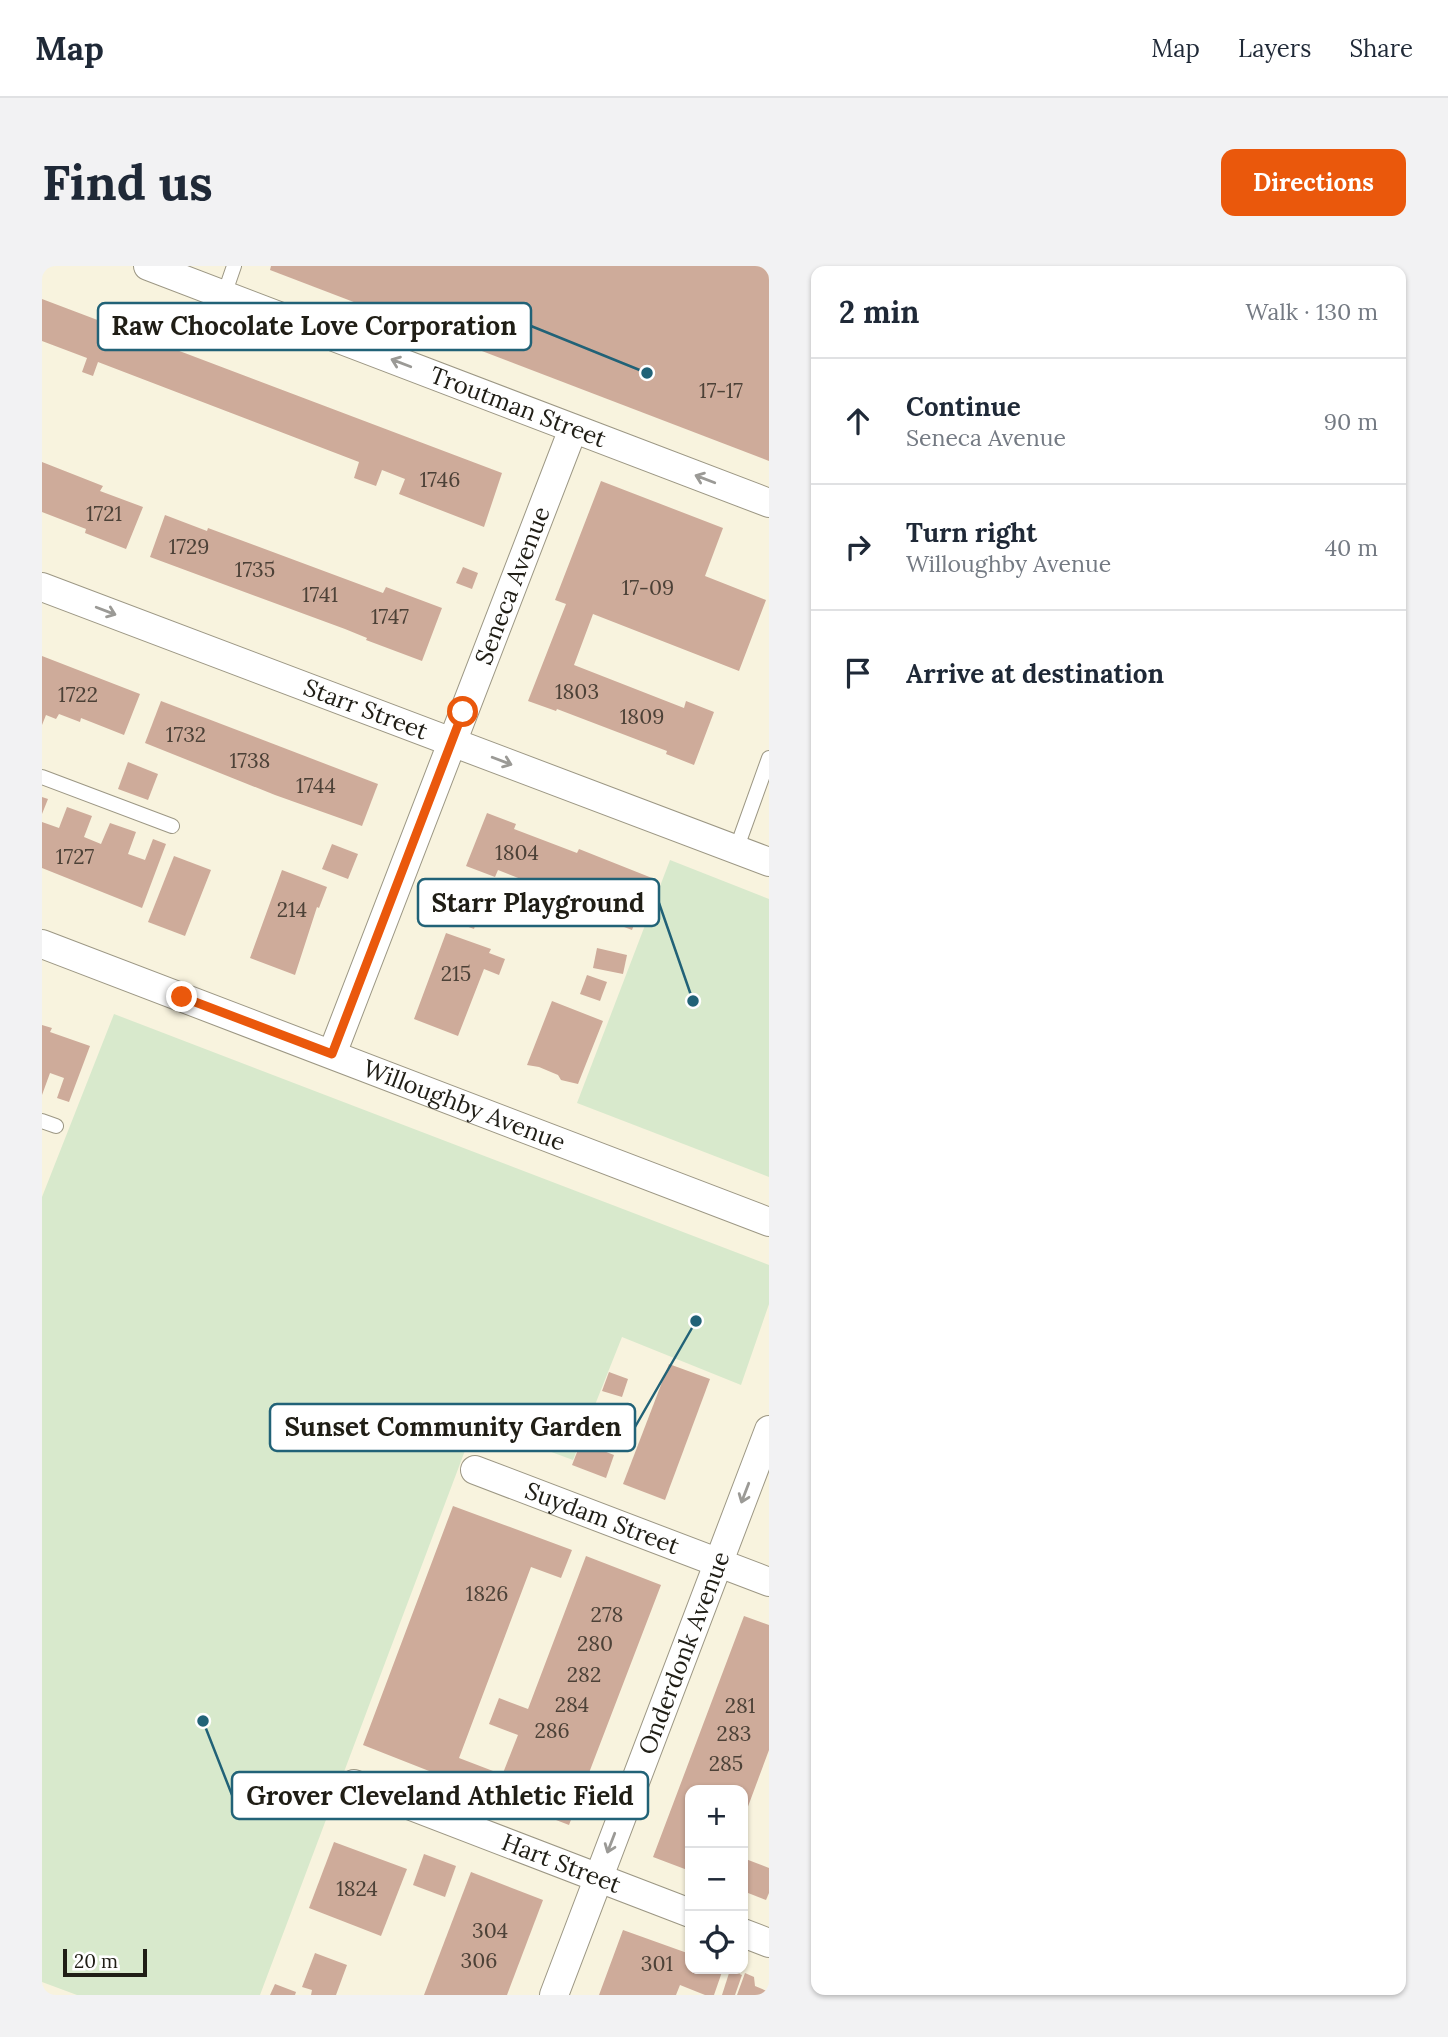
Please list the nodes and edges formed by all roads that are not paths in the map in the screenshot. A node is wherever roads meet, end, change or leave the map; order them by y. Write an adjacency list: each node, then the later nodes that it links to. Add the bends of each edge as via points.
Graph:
1 (148, 266): 3 (street, Troutman Street)
2 (234, 266): 3 (lane)
3 (224, 295): 4 (street, Troutman Street, one-way to 3)
4 (573, 429): 5 (street, Troutman Street, one-way to 4); 7 (street, Seneca Avenue)
5 (769, 503)
6 (42, 587): 7 (street, Starr Street, one-way to 7)
7 (452, 741): 11 (street, Starr Street, one-way to 11); 14 (street, Seneca Avenue)
8 (769, 758): 11 (lane)
9 (42, 776): 10 (lane)
10 (172, 826)
11 (736, 850): 12 (street, Starr Street)
12 (769, 862)
13 (42, 944): 14 (street, Willoughby Avenue)
14 (332, 1054): 15 (street, Willoughby Avenue)
15 (769, 1222)
16 (769, 1430): 18 (street, Onderdonk Avenue, one-way to 18)
17 (475, 1470): 18 (street, Suydam Street)
18 (718, 1563): 19 (street, Suydam Street); 21 (street, Onderdonk Avenue, one-way to 21)
19 (769, 1582)
20 (354, 1784): 21 (street, Hart Street)
21 (598, 1878): 22 (street, Hart Street); 25 (street, Onderdonk Avenue)
22 (685, 1911)
23 (748, 1935): 24 (street)
24 (769, 1943)
25 (554, 1995)

